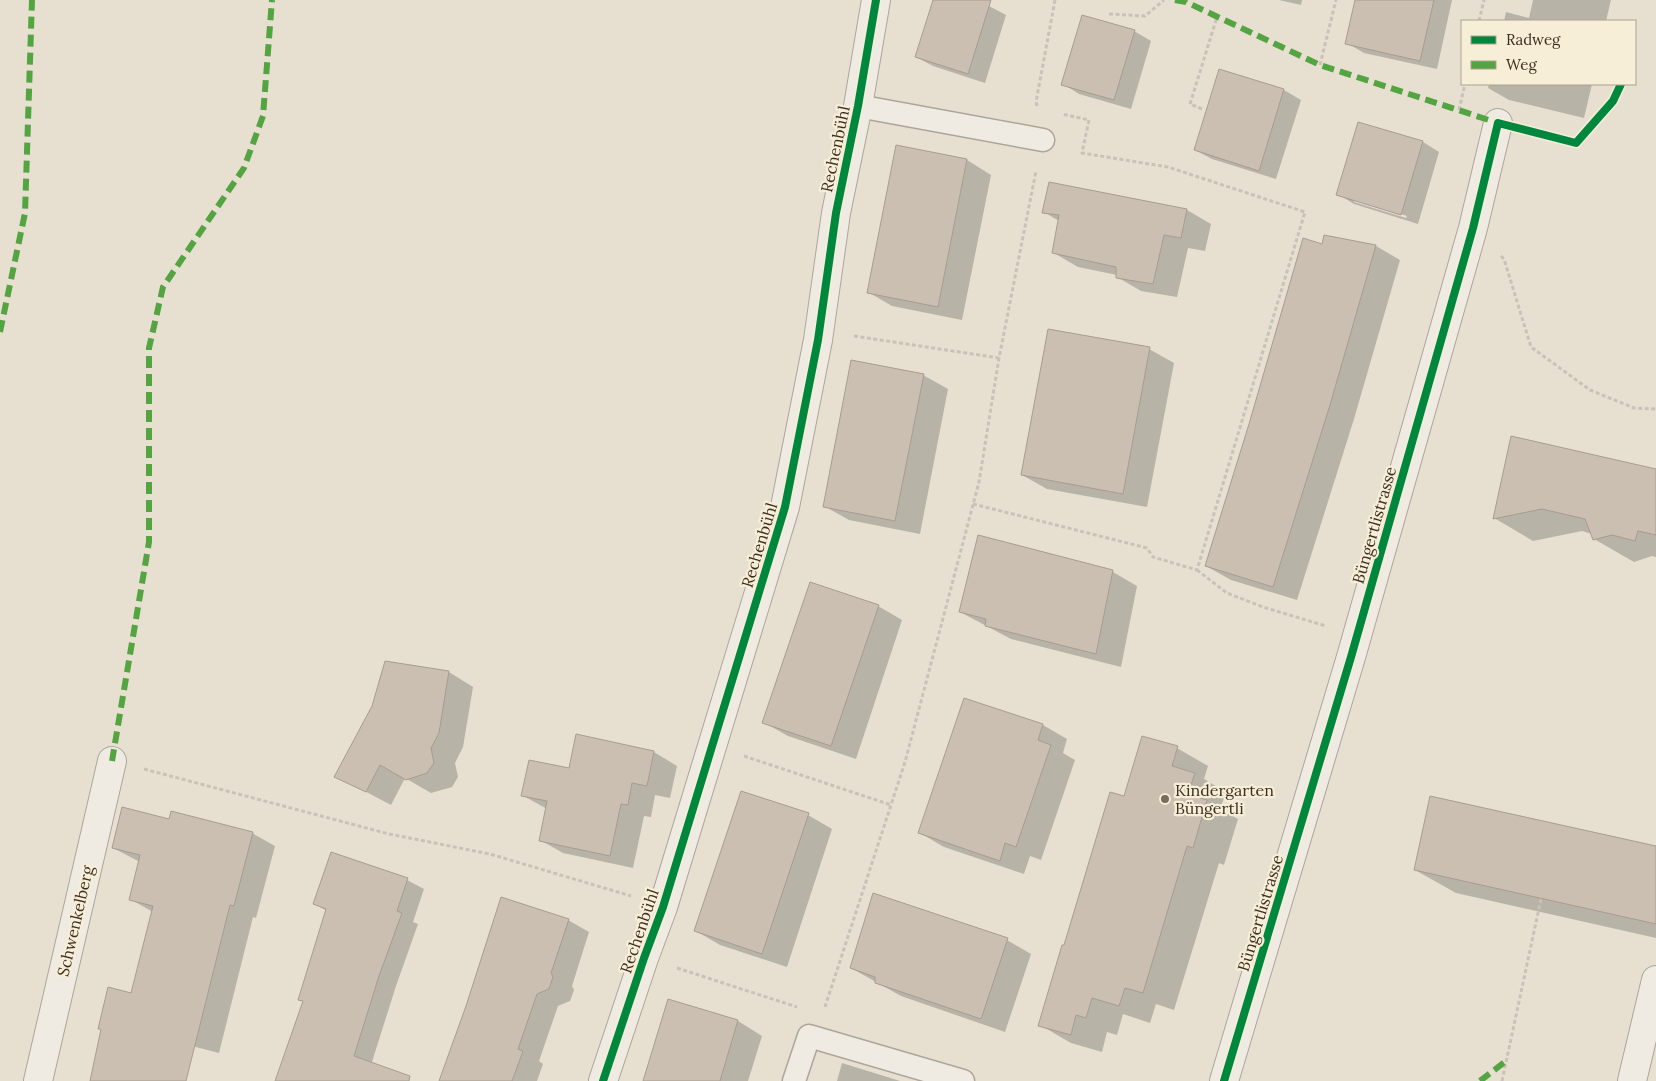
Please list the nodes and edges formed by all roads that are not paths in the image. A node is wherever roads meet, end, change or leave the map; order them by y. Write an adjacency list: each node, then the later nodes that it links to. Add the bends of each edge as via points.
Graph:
1 (876, 0): 2 (street, Rechenbühl)
2 (858, 106): 4 (lane); 8 (street, Rechenbühl, via 836,213 818,340 785,507 663,907)
3 (1498, 123): 11 (street, Büngertlistrasse, via 1473,228 1357,635)
4 (1043, 140)
5 (112, 760): 7 (street, Schwenkelberg)
6 (1656, 980): 12 (street)
7 (38, 1081)
8 (603, 1081)
9 (794, 1081): 10 (lane, via 809,1036)
10 (963, 1081)
11 (1224, 1081)
12 (1632, 1081)

